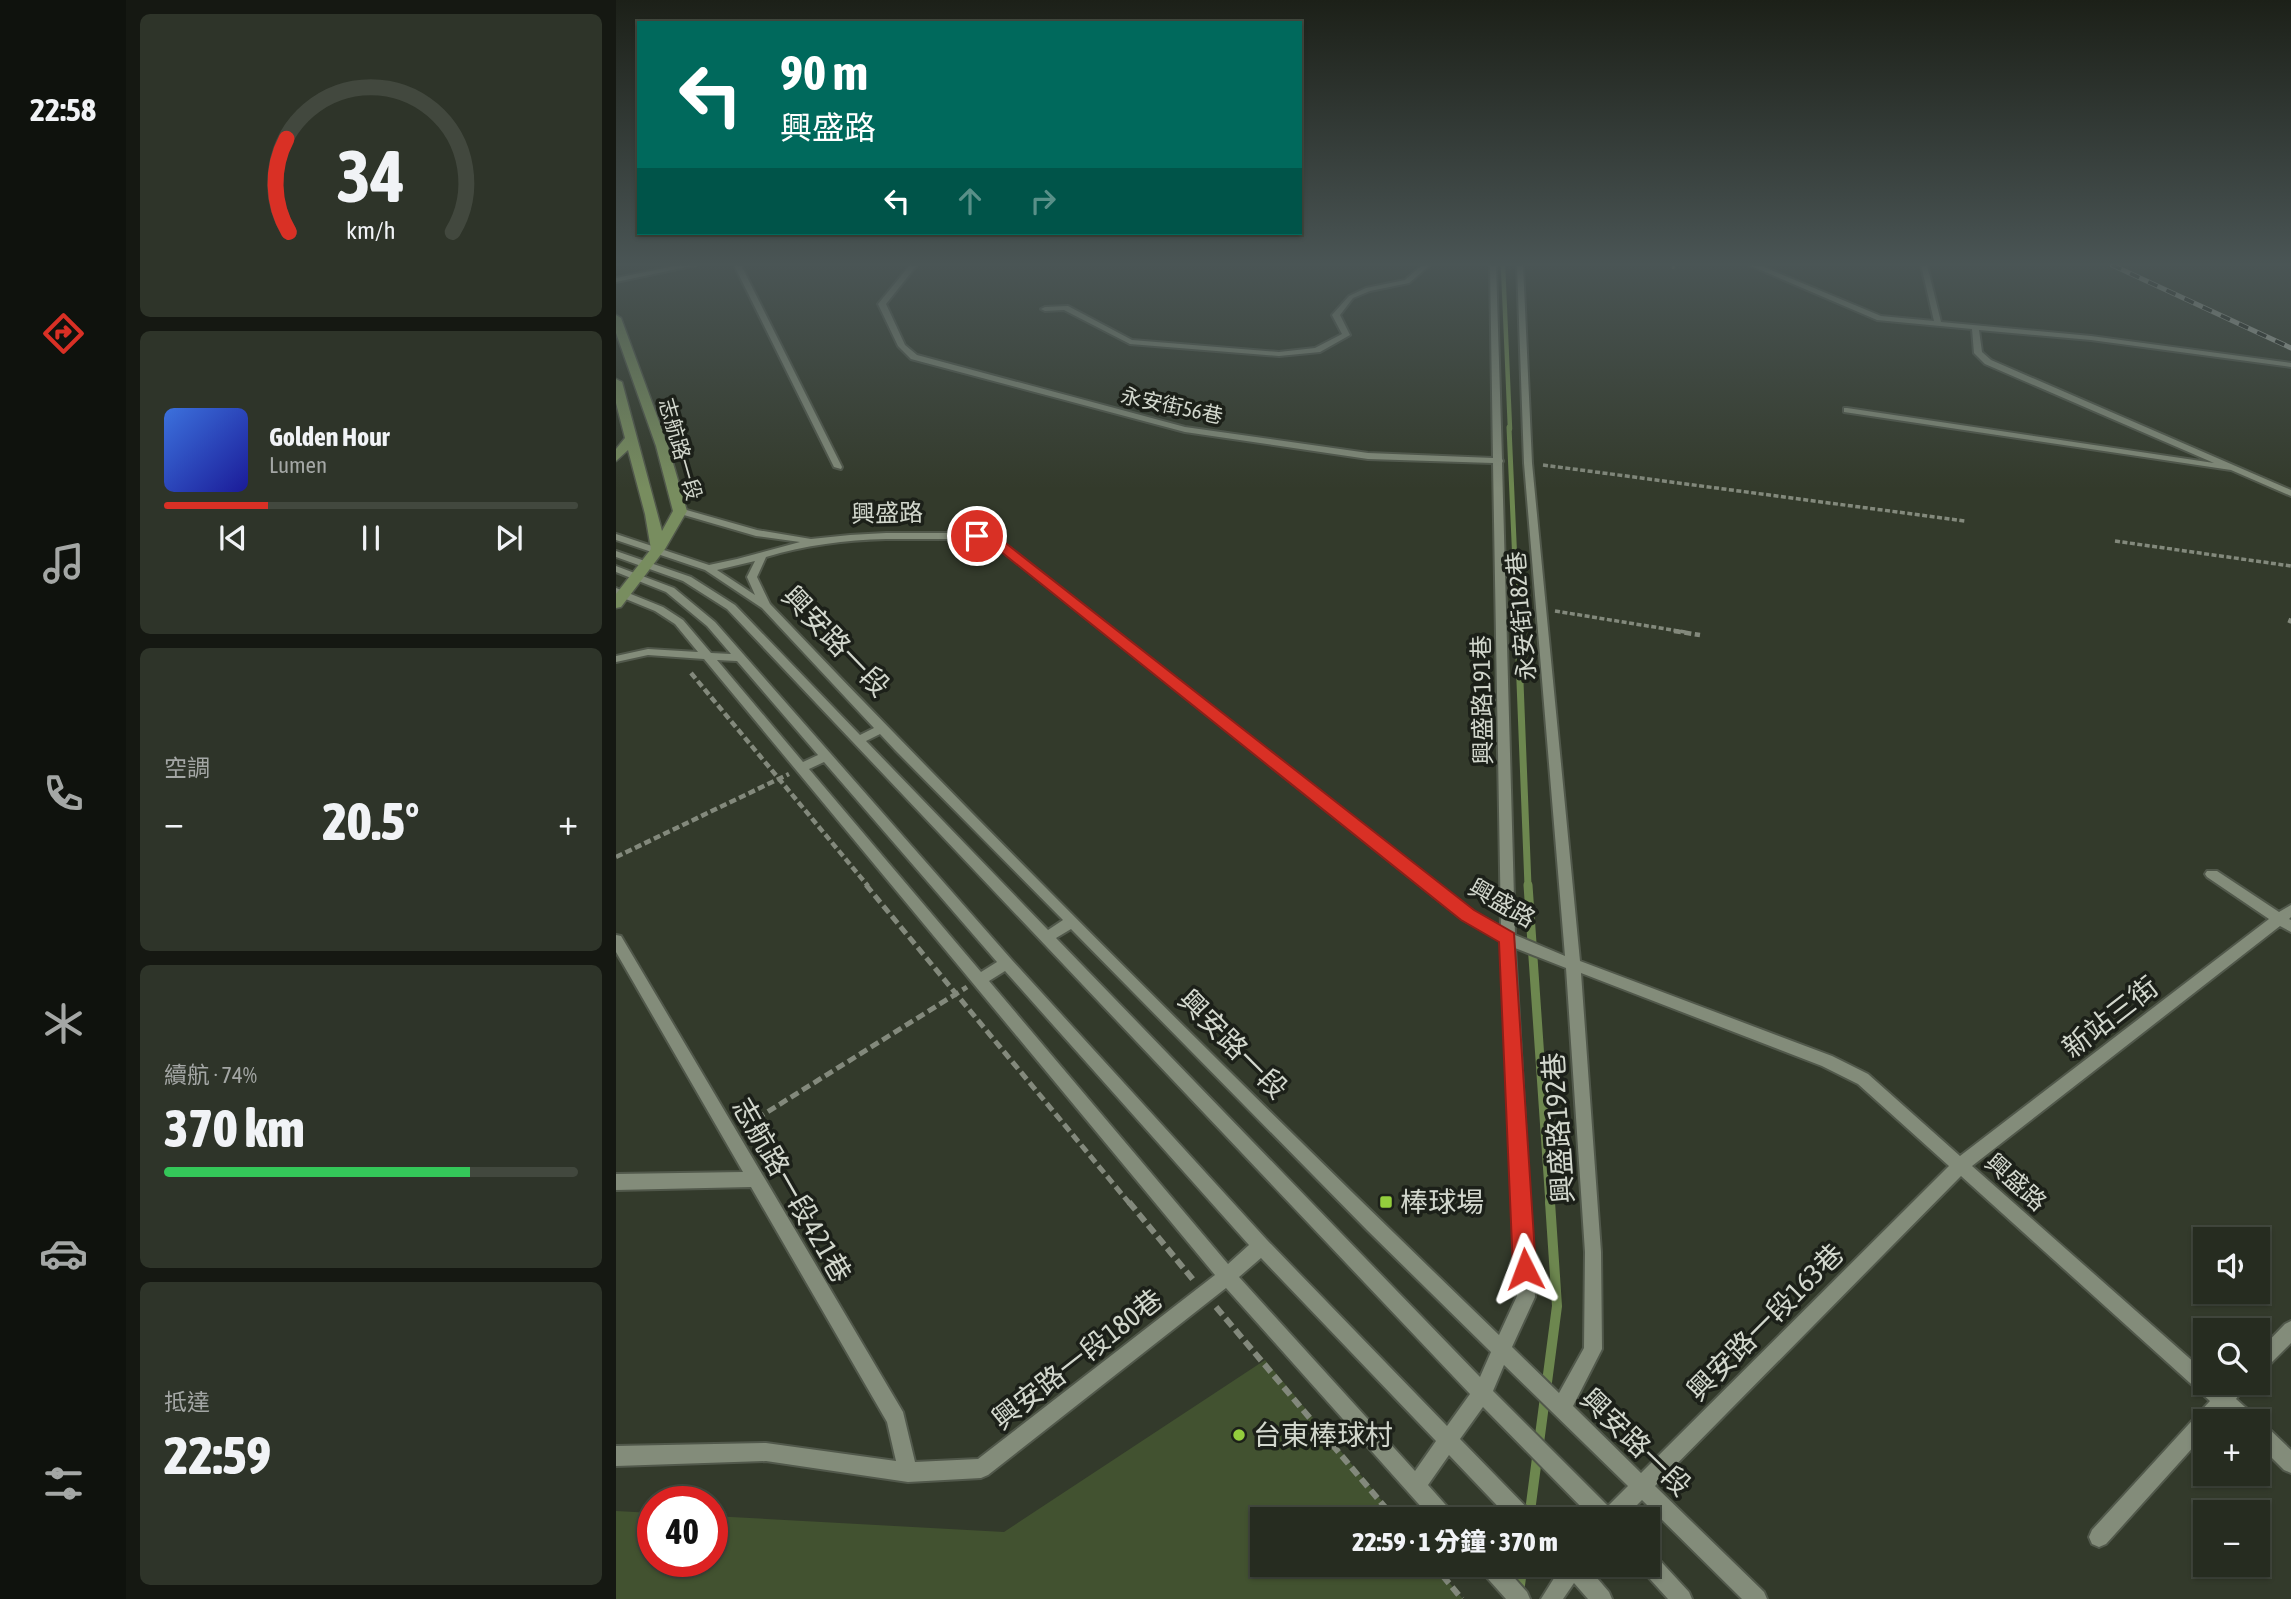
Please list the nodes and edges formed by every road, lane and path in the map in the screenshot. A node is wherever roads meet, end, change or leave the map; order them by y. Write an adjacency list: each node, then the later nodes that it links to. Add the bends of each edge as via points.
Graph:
1 (620, 339): 20 (main road, 志航路一段, via 662,446)
2 (774, 340): 17 (street)
3 (899, 340): 15 (street, 永安街56巷, via 914,357 1185,429 1368,456)
4 (1125, 340): 5 (street, via 1279,354 1317,350)
5 (1337, 340)
6 (1495, 340): 15 (street, 興盛路191巷)
7 (1524, 340): 16 (street, 永安街182巷)
8 (1977, 340): 18 (street, via 1978,353 1988,362)
9 (2101, 340): 10 (street)
10 (2291, 365)
11 (616, 382): 13 (main road, 志航路一段)
12 (1847, 411): 18 (street)
13 (632, 437): 14 (main road); 25 (main road, 志航路一段)
14 (616, 457)
15 (1499, 461): 49 (street, 興盛路191巷)
16 (1528, 463): 21 (path); 34 (street, 永安街182巷)
17 (838, 467)
18 (2230, 468): 19 (street)
19 (2291, 493)
20 (680, 511): 23 (street, via 756,533); 25 (main road, 志航路一段)
21 (1965, 520)
22 (616, 537): 25 (street)
23 (832, 539): 27 (street, 興盛路); 49 (street, 興盛路, via 977,536 994,540 1467,915)
24 (2115, 541): 28 (path)
25 (658, 549): 29 (street, 興安路一段); 31 (main road, 志航路一段)
26 (616, 554): 31 (street)
27 (762, 556): 29 (street, 興盛路); 33 (street, via 752,577)
28 (2291, 566)
29 (708, 568): 33 (street, 興安路一段)
30 (616, 569): 31 (street)
31 (642, 569): 32 (main road, 志航路一段); 37 (street, via 689,604); 41 (street, 興安路一段, via 687,579 731,607)
32 (619, 596): 36 (street, via 679,622)
33 (766, 606): 40 (street, 興安路一段)
34 (1541, 609): 35 (path); 51 (street, 永安街182巷)
35 (1700, 635)
36 (709, 657): 37 (street); 38 (street, via 648,652); 43 (street)
37 (740, 658): 42 (street)
38 (616, 659)
39 (691, 673): 54 (path)
40 (882, 729): 41 (street); 47 (street, 興安路一段)
41 (857, 741): 48 (street, 興安路一段)
42 (827, 755): 43 (street); 52 (street)
43 (802, 768): 44 (path); 53 (street)
44 (616, 857)
45 (2212, 874): 46 (street)
46 (2287, 919): 56 (street, 新站三街)
47 (1071, 922): 48 (street); 64 (street, 興安路一段)
48 (1046, 938): 65 (street, 興安路一段)
49 (1508, 938): 51 (street, 興盛路); 64 (street, 興盛路191巷, via 1526,1297)
50 (616, 940): 55 (street, 志航路一段421巷)
51 (1565, 960): 56 (street, 興盛路, via 1863,1079); 68 (street, 興盛路192巷, via 1593,1252 1592,1349)
52 (1006, 963): 53 (street); 59 (street)
53 (979, 980): 54 (path); 60 (street)
54 (954, 995): 55 (path); 61 (path)
55 (730, 1135): 57 (street, 志航路一段421巷)
56 (1961, 1165): 67 (street, 興盛路); 75 (street, 興安路一段163巷)
57 (755, 1180): 58 (street); 74 (street, 志航路一段421巷, via 896,1419)
58 (616, 1182)
59 (1261, 1246): 60 (street, 興安路一段180巷); 70 (street)
60 (1227, 1276): 61 (street, 興安路一段180巷); 76 (street)
61 (1206, 1295): 74 (street, 興安路一段180巷, via 981,1468); 77 (path)
62 (2291, 1329): 63 (street)
63 (2270, 1351)
64 (1503, 1353): 65 (street, 興盛路191巷); 68 (street, 興安路一段)
65 (1482, 1393): 70 (street, 興盛路191巷); 80 (street, 興安路一段)
66 (2227, 1395): 67 (street)
67 (2223, 1400): 69 (street, 興盛路); 82 (street)
68 (1561, 1409): 75 (street, 興安路一段)
69 (2233, 1409)
70 (1448, 1442): 76 (street, 興盛路191巷); 79 (street)
71 (2270, 1443): 73 (street)
72 (616, 1456): 74 (street, 興安路一段180巷, via 766,1452)
73 (2291, 1462)
74 (908, 1472)
75 (1642, 1486): 81 (street, 興安路一段163巷); 93 (street, 興安路一段)
76 (1415, 1487): 78 (street)
77 (1385, 1507)
78 (1434, 1507)
79 (1512, 1507)
80 (1596, 1507)
81 (1620, 1507)
82 (2099, 1537)
83 (1660, 1575): 92 (street)
84 (1444, 1577): 88 (path)
85 (1500, 1577): 89 (street)
86 (1565, 1577): 90 (street)
87 (1582, 1577): 91 (street)
88 (1462, 1599)
89 (1520, 1599)
90 (1551, 1599)
91 (1602, 1599)
92 (1682, 1599)
93 (1757, 1599)

